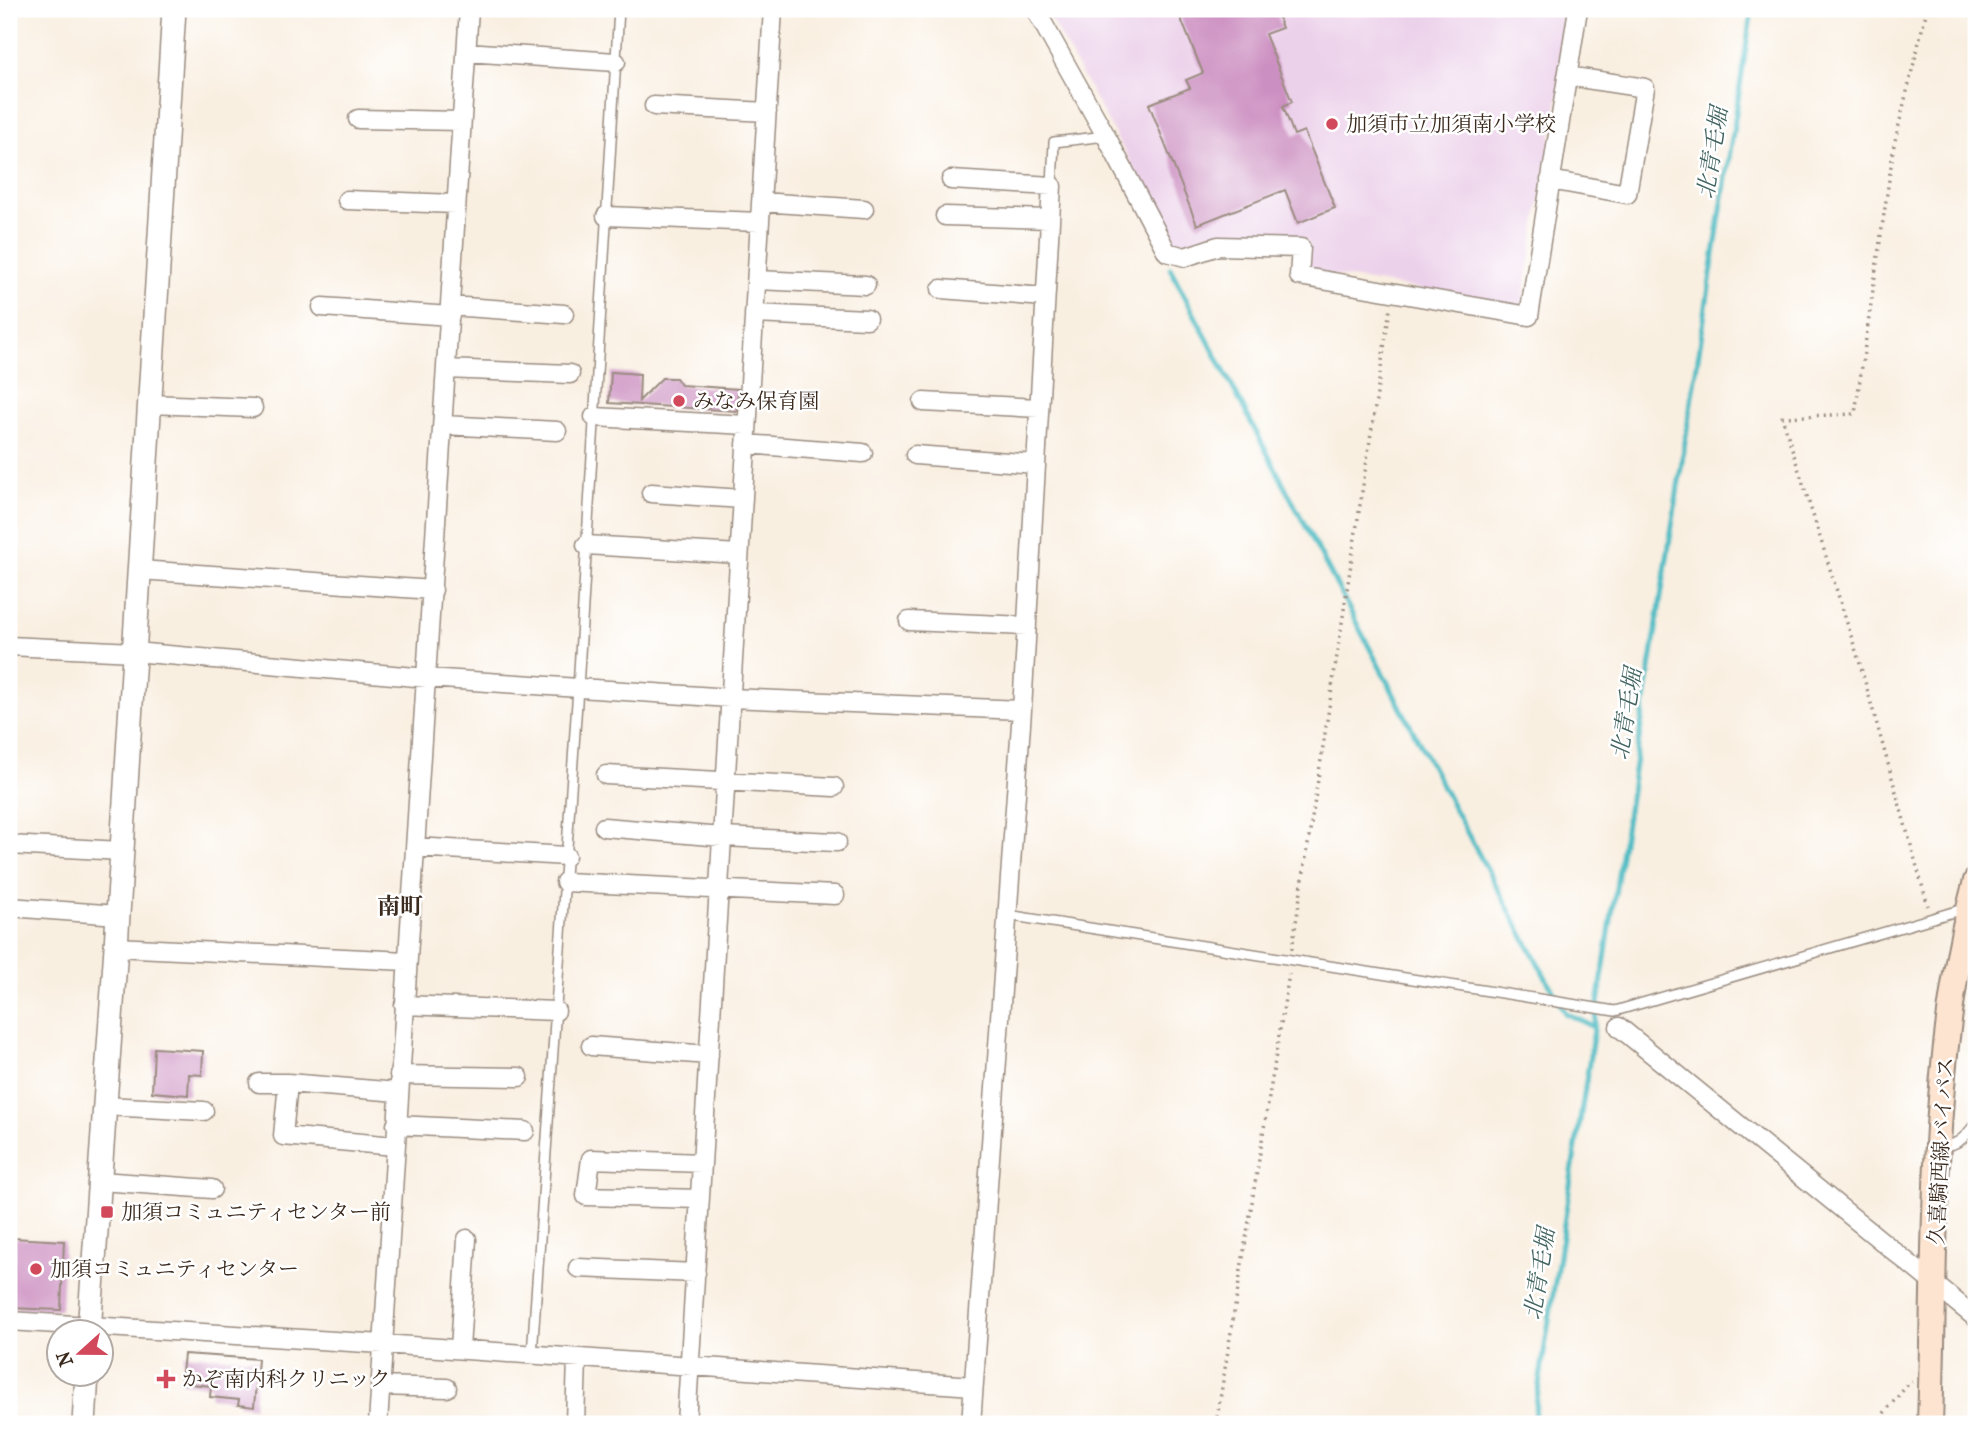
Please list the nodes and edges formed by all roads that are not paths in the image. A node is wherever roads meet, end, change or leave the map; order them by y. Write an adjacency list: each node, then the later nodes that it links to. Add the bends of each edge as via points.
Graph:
1 (174, 9): 38 (street)
2 (468, 9): 7 (street)
3 (619, 9): 8 (lane)
4 (774, 9): 11 (street)
5 (1035, 9): 14 (street)
6 (1578, 9): 9 (street)
7 (466, 52): 8 (street); 13 (street)
8 (616, 62): 22 (lane)
9 (1567, 76): 16 (street); 16 (street, via 1644,88 1627,194)
10 (654, 106): 11 (street)
11 (767, 112): 19 (street)
12 (358, 119): 13 (street)
13 (461, 121): 20 (street)
14 (1106, 136): 16 (street, via 1167,252 1185,257 1219,246 1300,248 1299,276 1529,316); 17 (lane, via 1055,142)
15 (951, 180): 17 (street)
16 (1550, 180)
17 (1052, 186): 24 (street)
18 (347, 200): 20 (street)
19 (761, 202): 21 (street); 25 (street)
20 (456, 204): 31 (street)
21 (864, 209)
22 (606, 216): 25 (street); 41 (lane)
23 (944, 216): 24 (street)
24 (1050, 219): 29 (street)
25 (760, 222): 26 (street)
26 (757, 280): 27 (street); 33 (street)
27 (866, 285)
28 (941, 289): 29 (street)
29 (1045, 297): 40 (street)
30 (322, 307): 31 (street)
31 (450, 311): 32 (street); 35 (street)
32 (564, 314)
33 (754, 314): 34 (street); 43 (street)
34 (867, 319)
35 (446, 369): 36 (street); 42 (street)
36 (570, 374)
37 (923, 402): 40 (street)
38 (149, 404): 39 (street); 53 (street)
39 (253, 408)
40 (1039, 408): 48 (street)
41 (594, 417): 43 (street); 51 (lane)
42 (443, 425): 44 (street); 54 (street)
43 (747, 425): 45 (street)
44 (557, 431)
45 (746, 444): 46 (street); 50 (street)
46 (863, 453)
47 (915, 456): 48 (street)
48 (1036, 464): 56 (street)
49 (651, 493): 50 (street)
50 (743, 499): 52 (street)
51 (586, 545): 52 (street); 60 (lane)
52 (739, 554): 61 (street)
53 (139, 570): 54 (street); 58 (street)
54 (433, 590): 59 (street)
55 (909, 621): 56 (street)
56 (1027, 626): 62 (street)
57 (9, 646): 58 (street)
58 (134, 652): 59 (street); 71 (street)
59 (427, 678): 60 (street); 70 (street)
60 (578, 688): 61 (street); 72 (lane)
61 (730, 698): 62 (street); 64 (street)
62 (1022, 710): 80 (street)
63 (606, 775): 64 (street)
64 (725, 780): 65 (street); 67 (street)
65 (834, 786)
66 (604, 827): 67 (street)
67 (722, 837): 68 (street); 75 (street)
68 (837, 842)
69 (9, 845): 71 (street)
70 (415, 847): 72 (street); 82 (street)
71 (122, 851): 79 (street)
72 (566, 856): 74 (lane)
73 (1976, 881): 77 (main road, 久喜騎西線バイパス)
74 (565, 882): 75 (street); 84 (lane)
75 (719, 890): 76 (street); 87 (street)
76 (835, 895)
77 (1973, 906): 85 (lane); 97 (main road, 久喜騎西線バイパス, via 1958,957)
78 (9, 907): 79 (street)
79 (118, 915): 81 (street)
80 (1007, 915): 85 (lane, via 1585,1006); 118 (street)
81 (116, 947): 82 (street); 92 (street)
82 (406, 961): 83 (street)
83 (404, 1006): 84 (street); 91 (street)
84 (556, 1011): 114 (lane)
85 (1614, 1016): 106 (street)
86 (591, 1046): 87 (street)
87 (709, 1055): 99 (street)
88 (519, 1077): 91 (street)
89 (259, 1083): 90 (street)
90 (288, 1083): 91 (street); 98 (street, via 283,1136)
91 (399, 1084): 95 (street)
92 (105, 1106): 93 (street); 100 (street)
93 (204, 1111)
94 (1976, 1123): 97 (lane, via 1962,1140 1951,1146)
95 (396, 1125): 96 (street); 98 (street)
96 (525, 1131)
97 (1939, 1145): 106 (main road, 久喜騎西線バイパス)
98 (395, 1146): 112 (street)
99 (702, 1163): 102 (street); 102 (street, via 591,1159 586,1196)
100 (100, 1181): 101 (street); 107 (street)
101 (212, 1189)
102 (700, 1199): 105 (street)
103 (467, 1239): 113 (street)
104 (578, 1268): 105 (street)
105 (696, 1273): 116 (street)
106 (1934, 1284): 108 (street); 126 (main road, 久喜騎西線バイパス)
107 (90, 1318)
108 (1976, 1318)
109 (9, 1321): 110 (street)
110 (46, 1324)
111 (116, 1329): 112 (street)
112 (383, 1344): 113 (street); 117 (street)
113 (460, 1349): 114 (street)
114 (532, 1354): 115 (street)
115 (577, 1358): 116 (street); 123 (street)
116 (690, 1366): 118 (street); 124 (street)
117 (380, 1386): 120 (street); 122 (street)
118 (973, 1386): 125 (street)
119 (86, 1388): 121 (street)
120 (447, 1388)
121 (84, 1424)
122 (378, 1424)
123 (575, 1424)
124 (686, 1424)
125 (971, 1424)
126 (1930, 1424)

